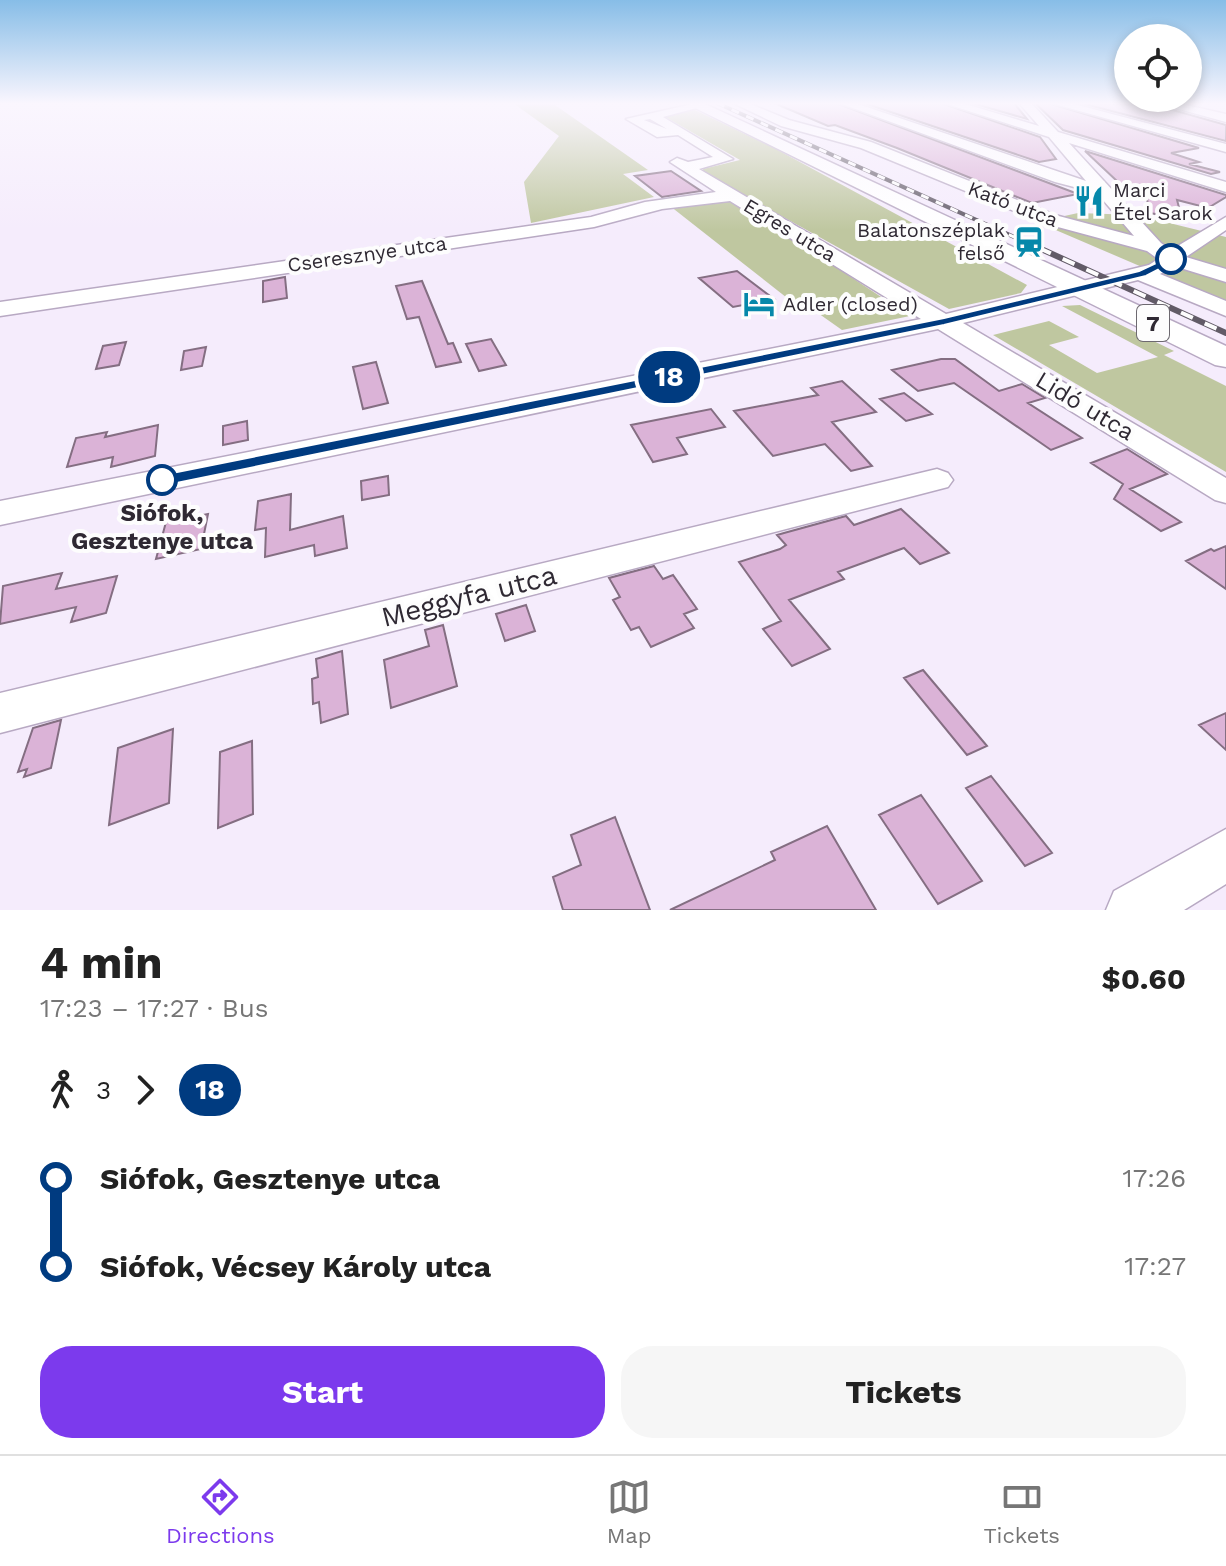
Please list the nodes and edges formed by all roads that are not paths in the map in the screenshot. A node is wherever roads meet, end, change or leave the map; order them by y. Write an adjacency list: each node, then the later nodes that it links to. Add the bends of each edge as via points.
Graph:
1 (704, 145): 9 (street, Egres utca, via 726,159 681,165)
2 (782, 145): 14 (main road, 7)
3 (867, 145): 11 (street, Kató utca, via 1049,219)
4 (965, 145): 8 (street)
5 (1063, 145): 8 (street)
6 (1090, 145): 7 (street)
7 (1226, 187)
8 (1100, 189): 11 (street)
9 (733, 196): 15 (street, Cseresznye utca, via 665,201 594,222); 17 (street, Egres utca)
10 (1226, 222): 11 (street)
11 (1163, 253): 12 (street); 13 (street, Kató utca)
12 (1142, 274): 14 (street); 16 (street)
13 (1226, 276)
14 (1079, 288): 17 (street); 18 (main road, 7)
15 (0, 309)
16 (1226, 309)
17 (944, 321): 20 (street, Lidó utca); 21 (street)
18 (1226, 358)
19 (937, 480): 22 (street, Meggyfa utca)
20 (1226, 492)
21 (0, 513)
22 (0, 713)
23 (1224, 859): 24 (street)
24 (1133, 910)

